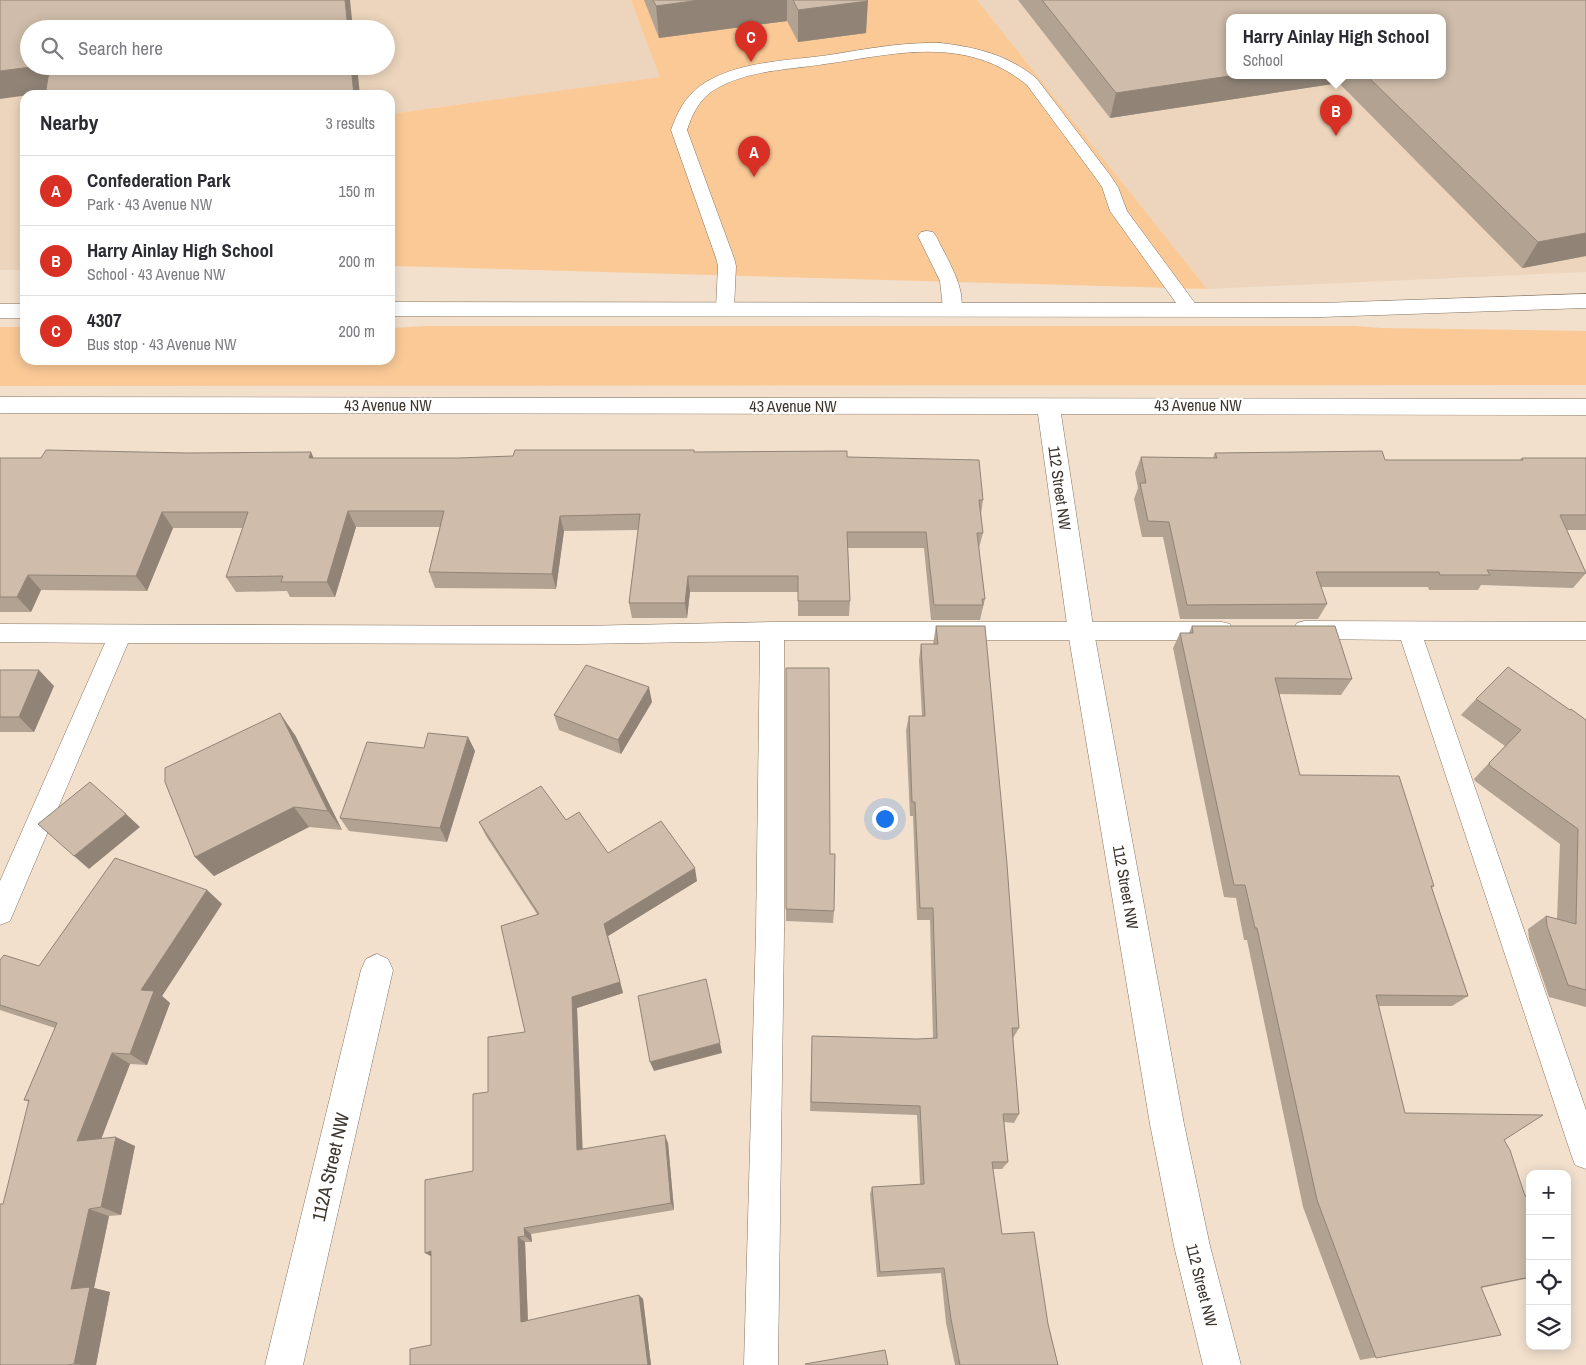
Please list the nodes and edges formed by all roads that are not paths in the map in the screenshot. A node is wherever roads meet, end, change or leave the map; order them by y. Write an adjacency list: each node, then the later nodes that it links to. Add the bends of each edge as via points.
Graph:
1 (927, 236): 4 (lane, via 950,281)
2 (1586, 301): 6 (street, via 1322,310)
3 (725, 308): 4 (street); 5 (street); 6 (lane, via 726,258 679,130 682,115 689,104 719,81 754,70 932,46 1008,65 1032,82 1102,175 1119,210)
4 (952, 308): 6 (street)
5 (395, 309)
6 (1191, 310)
7 (0, 311): 8 (street)
8 (20, 311)
9 (0, 405): 10 (street, 43 Avenue NW)
10 (1048, 406): 11 (street, 43 Avenue NW); 17 (street, 112 Street NW)
11 (1586, 407)
12 (1283, 630): 13 (lane)
13 (1409, 630): 14 (lane); 22 (lane)
14 (1586, 630)
15 (772, 631): 17 (lane); 19 (lane, via 578,635); 24 (lane, via 770,941)
16 (1244, 631): 17 (lane)
17 (1081, 632): 25 (street, 112 Street NW, via 1167,1124 1192,1246)
18 (0, 633): 19 (lane)
19 (120, 634): 20 (lane)
20 (0, 912)
21 (376, 970): 23 (street, 112A Street NW)
22 (1586, 1154)
23 (284, 1365)
24 (761, 1365)
25 (1222, 1365)

